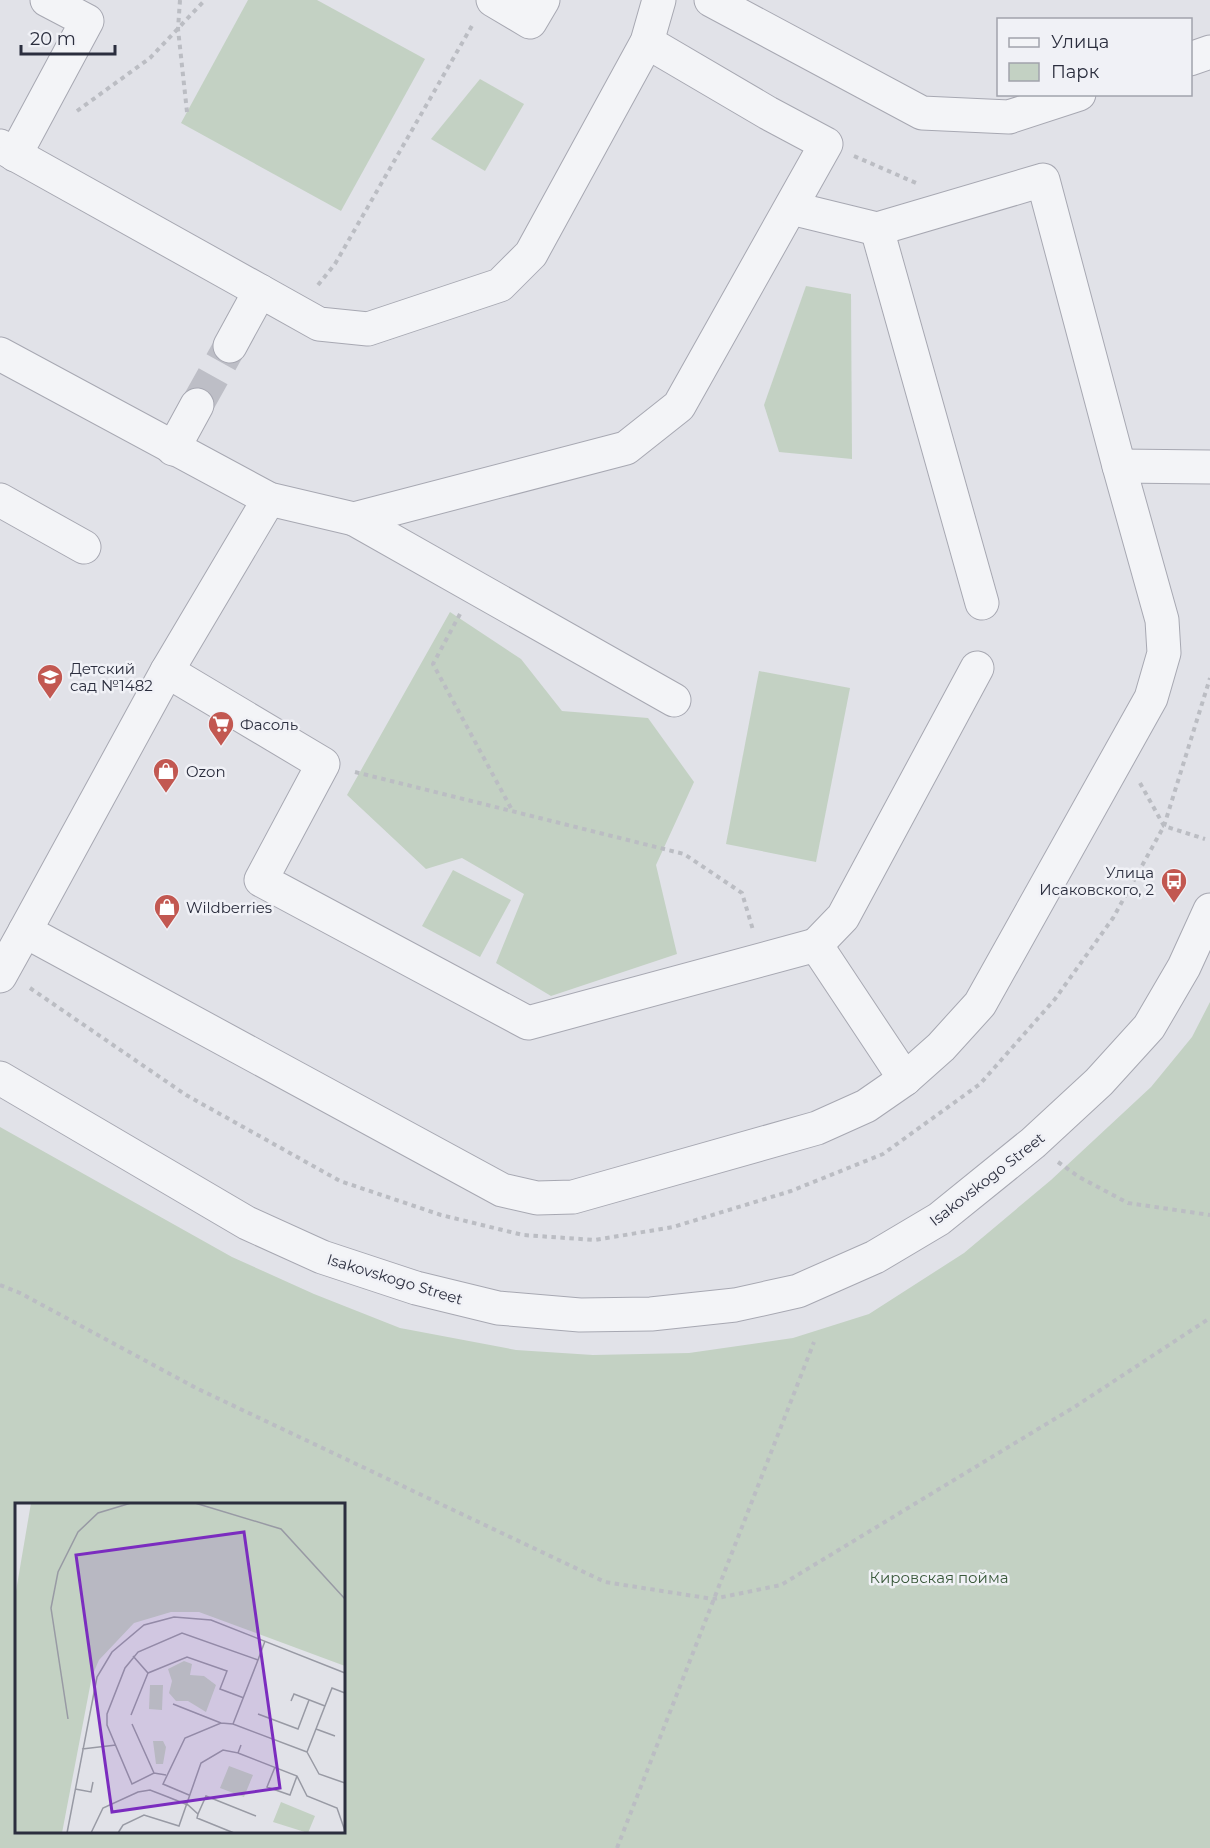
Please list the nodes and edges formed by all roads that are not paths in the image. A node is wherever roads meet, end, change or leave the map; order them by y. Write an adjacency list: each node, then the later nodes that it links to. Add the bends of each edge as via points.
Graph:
1 (47, 0): 10 (street, via 87,21)
2 (543, 0): 5 (street, via 530,21)
3 (659, 0): 6 (street)
4 (711, 0): 9 (street, via 922,113 1009,117)
5 (484, 10)
6 (647, 42): 11 (street, via 826,144); 13 (street, via 531,254 500,285 368,329 319,324)
7 (1210, 52): 8 (street)
8 (1192, 59)
9 (1073, 96)
10 (8, 151): 13 (street)
11 (791, 208): 12 (street); 22 (street, via 678,406 626,448)
12 (877, 229): 18 (street, via 1043,180); 24 (street)
13 (260, 291): 14 (street)
14 (230, 346)
15 (0, 354): 17 (street)
16 (197, 405): 17 (street)
17 (173, 449): 20 (street)
18 (1119, 466): 19 (street); 33 (street, via 1162,620 1164,653 1151,698 980,1004)
19 (1210, 467)
20 (269, 499): 22 (street); 26 (street)
21 (0, 500): 23 (street)
22 (354, 519): 27 (street)
23 (84, 547)
24 (982, 603)
25 (977, 668): 30 (street, via 843,917)
26 (167, 671): 29 (street); 30 (street, via 323,764 261,880 528,1023)
27 (675, 700)
28 (1210, 910): 32 (street, Isakovskogo Street, via 1184,967 1149,1027 1099,1082 1033,1143 939,1219 874,1257 798,1291 725,1306 651,1314 580,1315 498,1308 416,1288 322,1257 247,1223)
29 (25, 931): 31 (street); 33 (street, via 502,1190 537,1198 573,1197 817,1128 866,1106)
30 (816, 945): 33 (street)
31 (2, 973)
32 (0, 1078)
33 (905, 1079)

